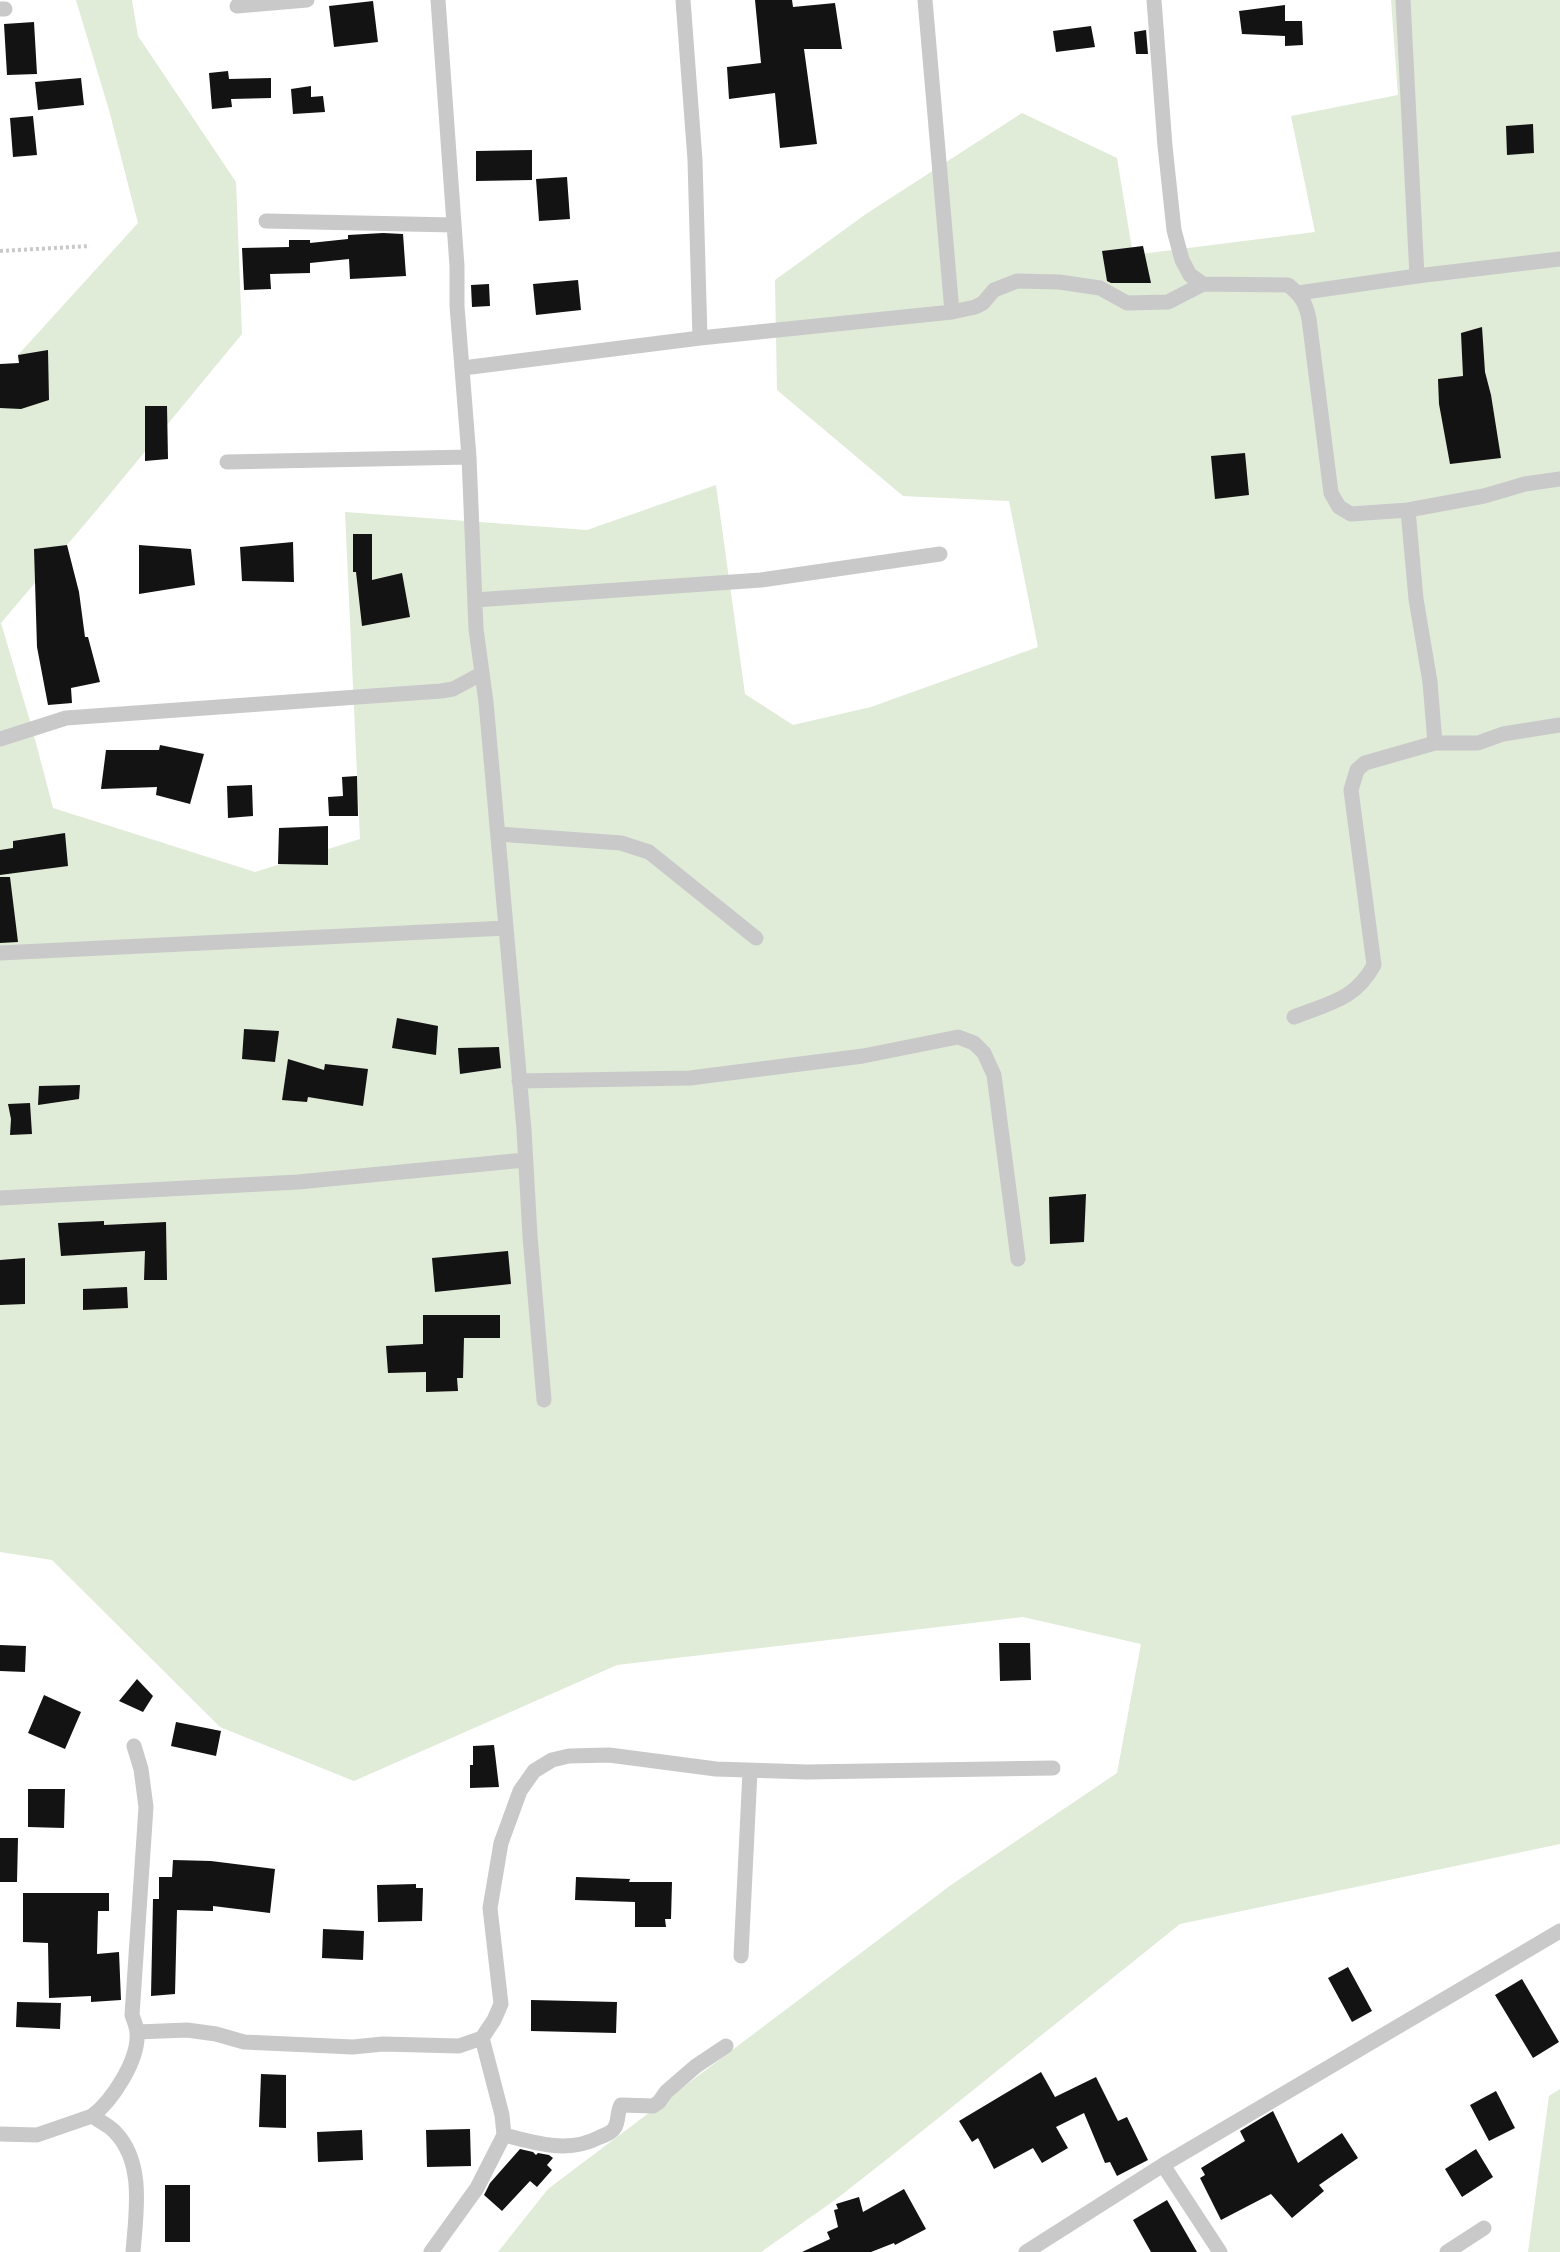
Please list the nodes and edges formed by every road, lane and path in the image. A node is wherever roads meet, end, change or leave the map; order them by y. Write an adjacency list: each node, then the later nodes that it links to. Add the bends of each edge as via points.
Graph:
1 (307, 0): 7 (street)
2 (438, 0): 9 (street)
3 (682, 0): 17 (street, via 695,160)
4 (926, 0): 16 (street)
5 (1154, 0): 14 (street, via 1174,230 1190,275)
6 (1403, 0): 13 (street)
7 (237, 6)
8 (266, 221): 9 (street)
9 (454, 225): 18 (street)
10 (90, 246): 11 (path)
11 (0, 251)
12 (1560, 259): 13 (street)
13 (1418, 276): 15 (street)
14 (1203, 284): 15 (street, via 1288,285); 16 (street, via 1168,302 1127,303 1100,288 1017,281 994,290 975,307)
15 (1298, 293): 22 (street, via 1307,305 1331,493 1339,507 1351,514)
16 (952, 312): 17 (street)
17 (700, 338): 18 (street)
18 (463, 368): 19 (street)
19 (469, 457): 20 (street); 24 (street)
20 (226, 462)
21 (1560, 479): 22 (street)
22 (1408, 510): 28 (street)
23 (940, 554): 24 (street, via 761,580)
24 (475, 600): 25 (street)
25 (481, 674): 27 (street, via 441,691 66,718); 29 (street)
26 (1560, 724): 28 (street, via 1503,734 1478,743)
27 (0, 739)
28 (1435, 743): 33 (street, via 1365,763 1356,770 1351,790 1374,965 1351,994)
29 (498, 834): 30 (street); 31 (street, via 621,843 649,852)
30 (506, 928): 32 (street); 34 (street)
31 (756, 938)
32 (0, 953)
33 (1294, 1017)
34 (519, 1081): 35 (street); 37 (street, via 690,1078 863,1056 958,1037 974,1043 984,1053 994,1075)
35 (525, 1160): 36 (street, via 298,1182); 38 (street)
36 (0, 1198)
37 (1018, 1259)
38 (544, 1400)
39 (134, 1746): 44 (street, via 146,1807 132,2015)
40 (1053, 1768): 41 (street)
41 (750, 1771): 43 (street); 45 (street, via 609,1755 569,1756 552,1760 534,1771 520,1791 501,1843 490,1908 501,2004)
42 (1560, 1931): 50 (street)
43 (741, 1956)
44 (137, 2032): 45 (street, via 187,2030 244,2042 352,2047 459,2046); 47 (street, via 136,2051 129,2066 104,2107)
45 (482, 2038): 49 (street)
46 (726, 2046): 49 (street, via 696,2066 653,2106 621,2105 612,2131 589,2143 559,2148)
47 (92, 2116): 48 (street, via 37,2135); 52 (street, via 115,2132 130,2155 137,2190)
48 (0, 2134)
49 (504, 2135): 53 (street, via 477,2188)
50 (1162, 2165): 54 (street); 55 (street)
51 (1484, 2228): 56 (street)
52 (133, 2252)
53 (431, 2252)
54 (1026, 2252)
55 (1220, 2252)
56 (1447, 2252)

